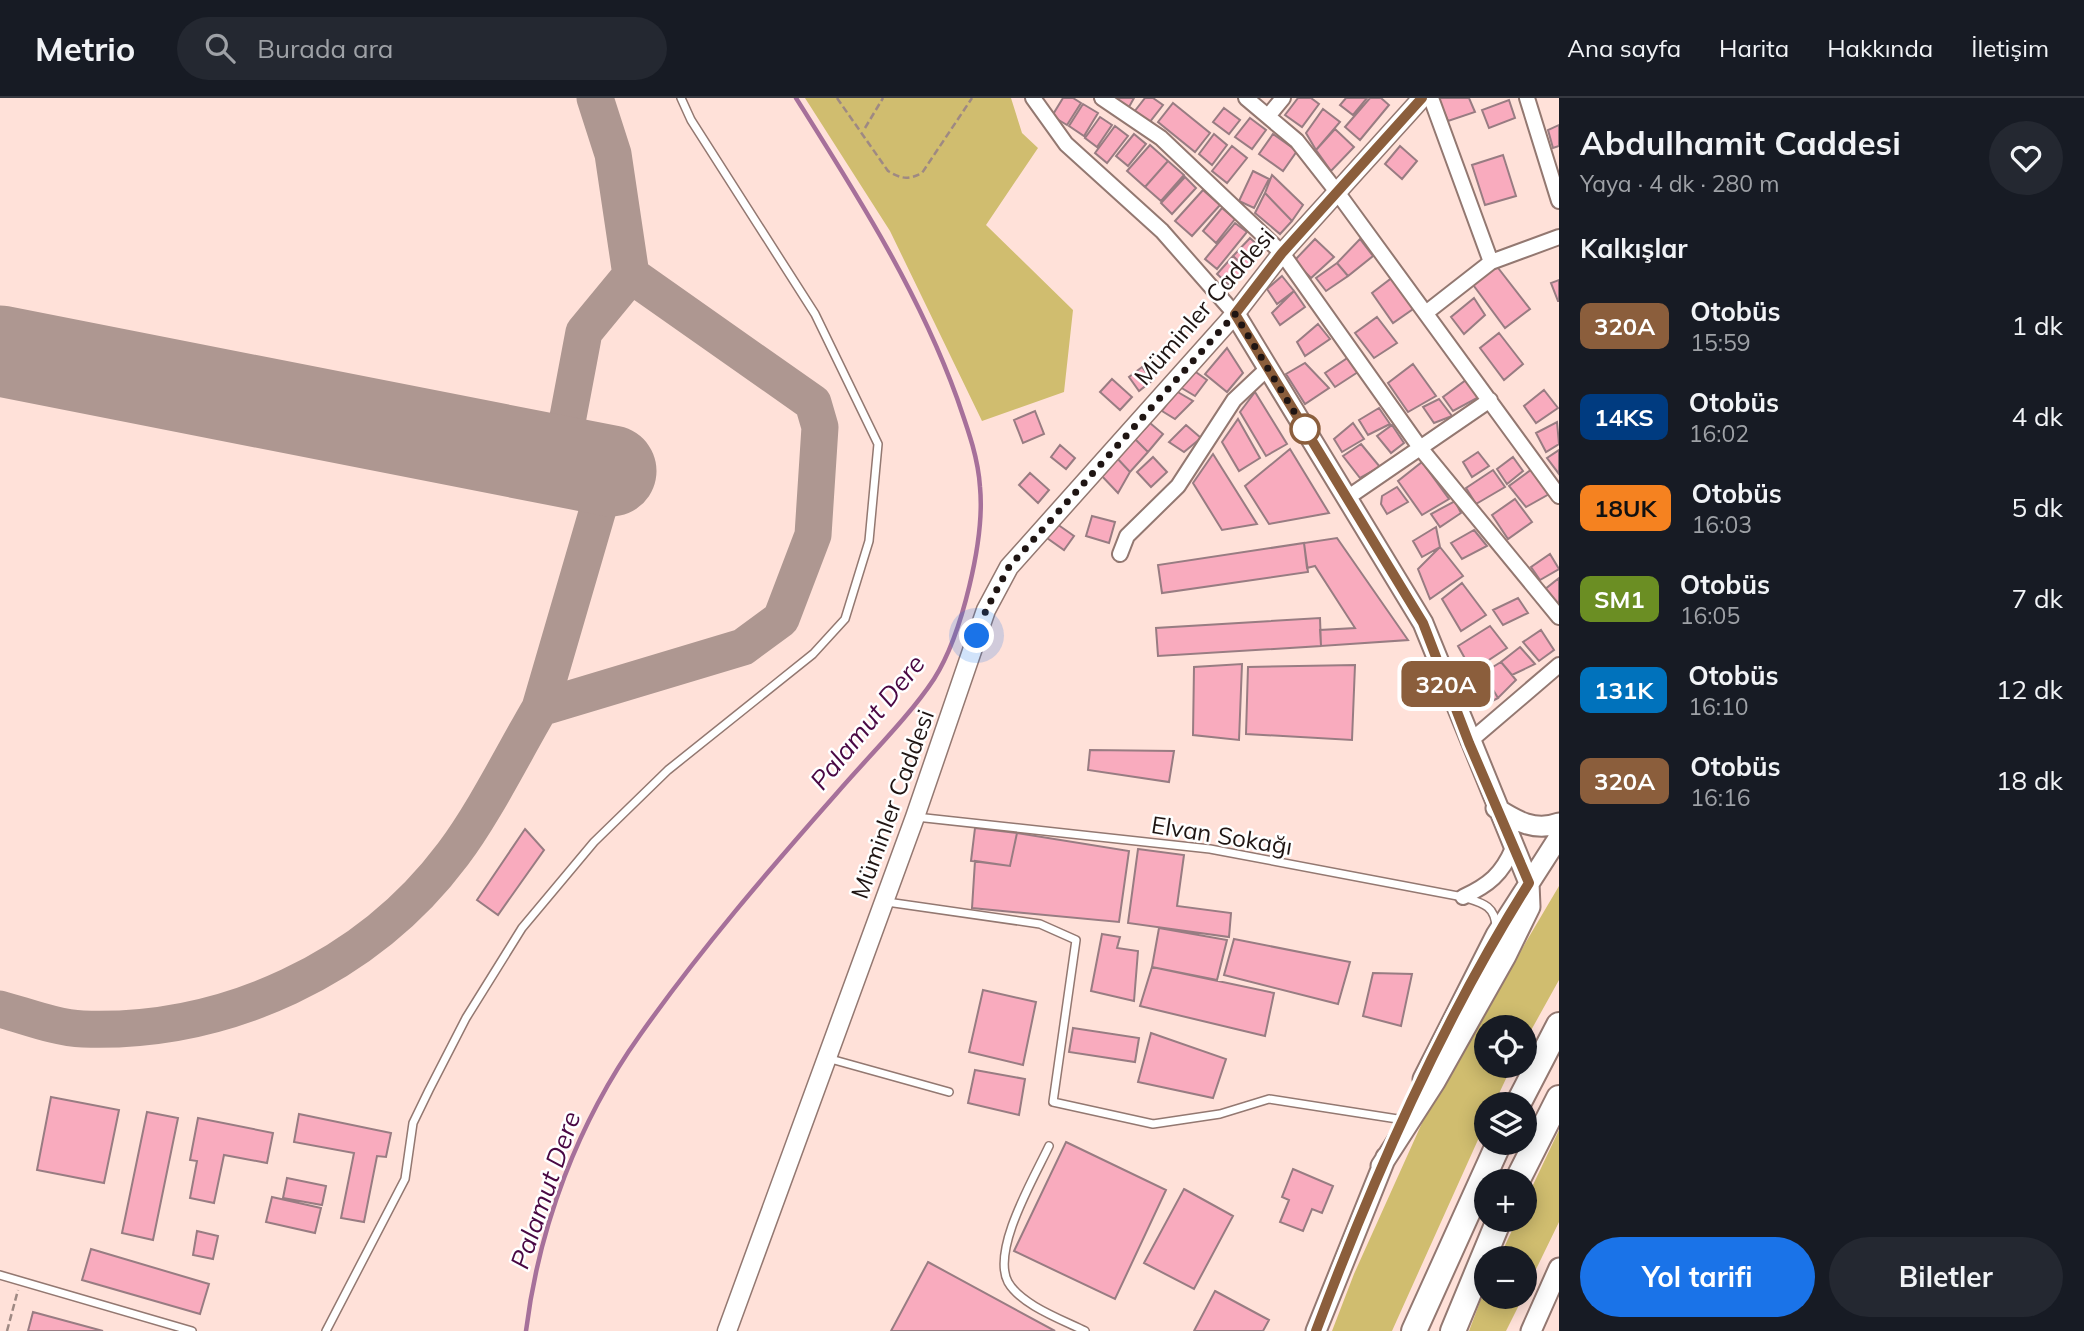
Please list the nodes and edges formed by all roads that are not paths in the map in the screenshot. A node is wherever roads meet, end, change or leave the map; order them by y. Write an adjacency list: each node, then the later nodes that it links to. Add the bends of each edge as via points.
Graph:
1 (681, 98): 48 (lane, via 815,314 878,444 869,541 845,619 813,654 668,770 594,842 522,928 466,1018 429,1090 413,1123 405,1179)
2 (1033, 98): 15 (street, via 1066,144 1162,231)
3 (1102, 98): 12 (street, via 1161,138)
4 (1246, 98): 8 (street)
5 (1283, 98): 8 (street)
6 (1527, 98): 10 (street)
7 (1420, 99): 9 (street, Müminler Caddesi); 13 (street)
8 (1269, 115): 9 (street, via 1297,141)
9 (1337, 192): 12 (street, Müminler Caddesi); 14 (street)
10 (1559, 201)
11 (1559, 237): 13 (street)
12 (1282, 253): 15 (street, Müminler Caddesi); 18 (street)
13 (1491, 262): 14 (street)
14 (1427, 312): 17 (street)
15 (1235, 314): 16 (main road); 26 (street, Müminler Caddesi, via 1009,567 986,610)
16 (1268, 368): 20 (main road); 21 (street, via 1234,400 1192,467 1165,502 1127,536)
17 (1490, 400): 18 (street); 19 (street)
18 (1421, 449): 20 (street); 22 (street)
19 (1559, 496)
20 (1347, 499): 24 (main road, via 1423,623)
21 (1120, 554)
22 (1559, 617)
23 (1559, 665): 24 (street)
24 (1469, 743): 25 (main road)
25 (1496, 808): 27 (main road, via 1517,822 1545,829); 29 (main road)
26 (915, 817): 31 (lane, Elvan Sokağı, via 1210,849); 32 (street, Müminler Caddesi)
27 (1559, 823)
28 (1559, 836): 30 (main road)
29 (1513, 848): 30 (main road); 31 (street, via 1488,886)
30 (1529, 883): 33 (main road); 42 (main road, via 1530,907 1506,956)
31 (1463, 897): 33 (lane, Elvan Sokağı, via 1488,905 1496,916)
32 (883, 901): 35 (street, Müminler Caddesi); 39 (lane, via 1040,924 1076,940 1053,1102 1153,1124 1220,1114 1269,1099)
33 (1496, 935): 39 (main road)
34 (1559, 1025): 37 (highway)
35 (826, 1058): 36 (lane); 49 (street, Müminler Caddesi)
36 (949, 1092)
37 (1524, 1092)
38 (1559, 1098): 43 (highway)
39 (1404, 1120): 42 (main road)
40 (1049, 1146): 50 (lane, via 1016,1216 1004,1257 1008,1282 1033,1305)
41 (1494, 1155): 52 (highway)
42 (1381, 1167): 51 (main road)
43 (1523, 1169)
44 (1493, 1232): 53 (highway)
45 (1559, 1268): 54 (main road)
46 (0, 1275): 47 (lane)
47 (191, 1331)
48 (326, 1331)
49 (727, 1331)
50 (1085, 1331)
51 (1316, 1331)
52 (1415, 1331)
53 (1455, 1331)
54 (1531, 1331)

